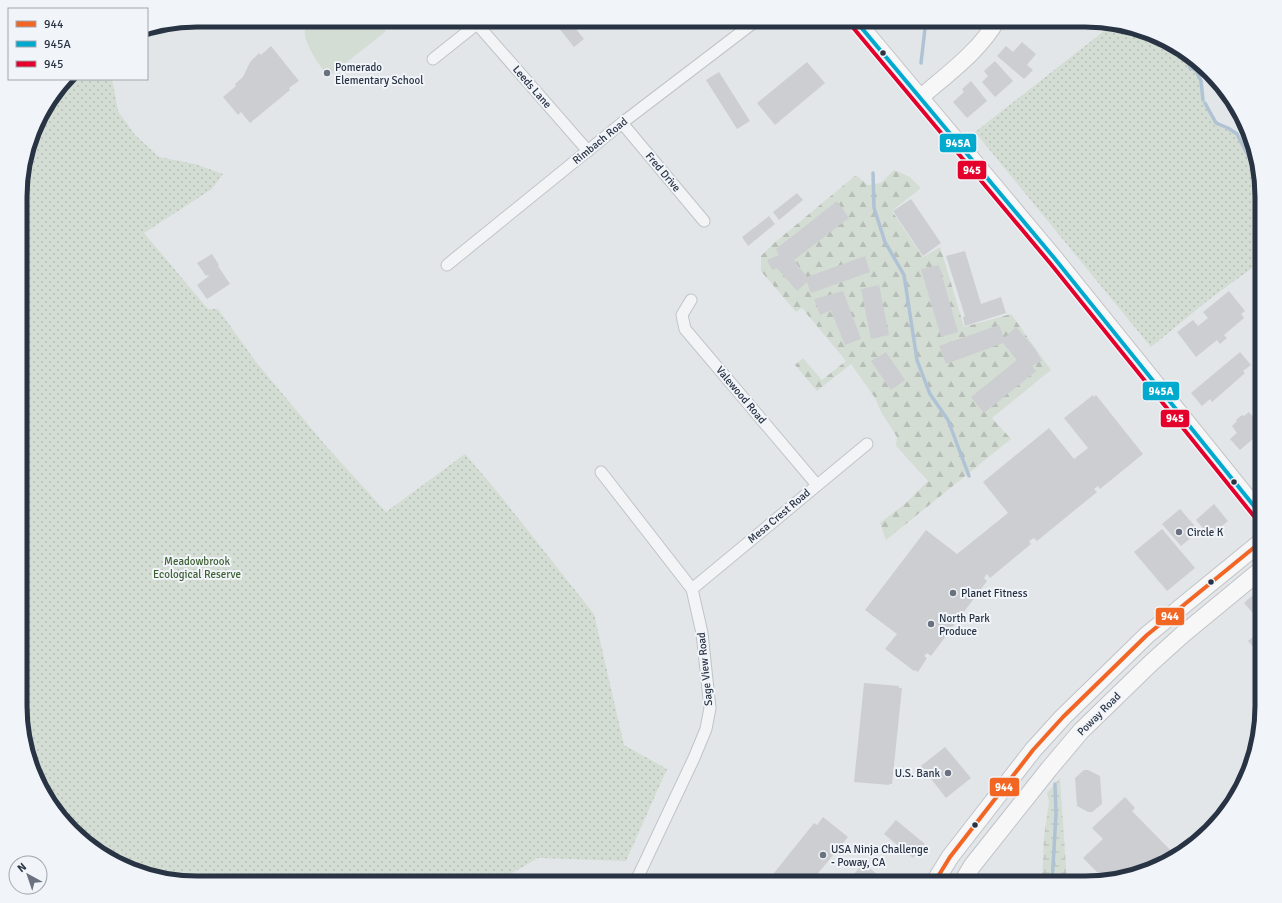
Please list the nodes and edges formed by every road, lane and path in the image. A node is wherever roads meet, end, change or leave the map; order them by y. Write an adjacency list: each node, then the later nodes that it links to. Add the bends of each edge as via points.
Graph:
1 (473, 27): 6 (street)
2 (483, 27): 9 (street, Leeds Lane)
3 (748, 27): 8 (street, Rimbach Road)
4 (862, 27): 7 (main road)
5 (994, 27): 7 (street, via 978,47)
6 (433, 59)
7 (920, 98): 16 (main road, via 1055,259)
8 (622, 123): 9 (street, Rimbach Road); 10 (street, Fred Drive)
9 (588, 151): 11 (street, Rimbach Road)
10 (704, 221)
11 (447, 265)
12 (691, 300): 15 (street, Valewood Road, via 682,315 685,329)
13 (867, 444): 15 (street, Mesa Crest Road)
14 (601, 472): 19 (street, Sage View Road)
15 (817, 485): 19 (street, Mesa Crest Road)
16 (1255, 507)
17 (1255, 547): 21 (main road, via 1147,636 1063,717 1033,750 950,857)
18 (1255, 575): 22 (main road, Poway Road, via 1151,663 1081,731)
19 (692, 589): 20 (street, Sage View Road, via 702,633 710,708 706,729 694,758)
20 (639, 876)
21 (938, 876)
22 (966, 876)

